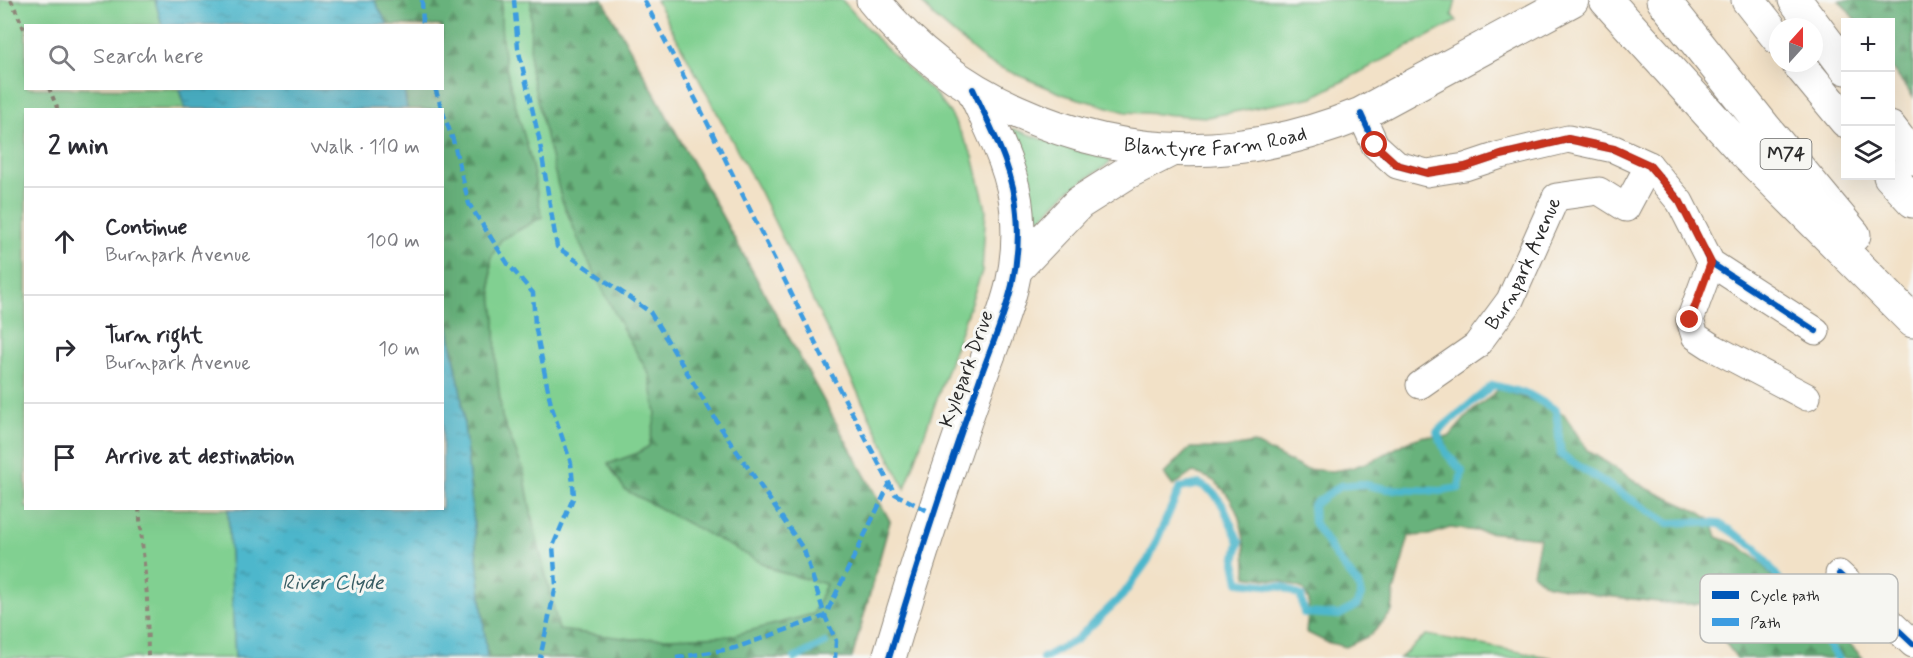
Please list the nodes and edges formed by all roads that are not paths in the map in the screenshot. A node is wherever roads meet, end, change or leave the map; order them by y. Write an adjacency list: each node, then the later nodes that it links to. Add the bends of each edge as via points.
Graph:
1 (873, 0): 10 (main road, Blantyre Farm Road, via 932,59)
2 (1572, 0): 11 (main road, Blantyre Farm Road)
3 (1606, 0): 22 (main road, via 1741,148)
4 (1663, 0): 21 (main road, M74)
5 (1748, 0): 7 (main road)
6 (1795, 0): 8 (main road)
7 (1769, 27)
8 (1841, 63)
9 (1805, 72): 12 (main road)
10 (973, 89): 14 (main road, Blantyre Farm Road, via 1061,130 1122,145); 20 (main road, Kylepark Drive, via 1015,191)
11 (1361, 114): 14 (main road, Blantyre Farm Road, via 1280,140 1240,147); 16 (street, via 1375,145 1397,165 1427,173 1465,167 1568,139 1614,149)
12 (1841, 117)
13 (1895, 135): 15 (main road)
14 (1171, 150): 20 (main road, via 1079,203)
15 (1913, 158)
16 (1649, 165): 19 (street, via 1680,202); 24 (street, Burnpark Avenue, via 1626,208 1599,191 1556,197 1510,300 1476,345)
17 (1894, 180): 18 (main road)
18 (1913, 201)
19 (1711, 263): 23 (street); 25 (street, via 1690,320 1695,336)
20 (1016, 269): 28 (main road, Kylepark Drive, via 1011,297 978,382)
21 (1913, 305)
22 (1913, 321)
23 (1816, 331)
24 (1420, 385)
25 (1807, 397)
26 (1898, 630): 27 (street)
27 (1913, 644)
28 (889, 658)

